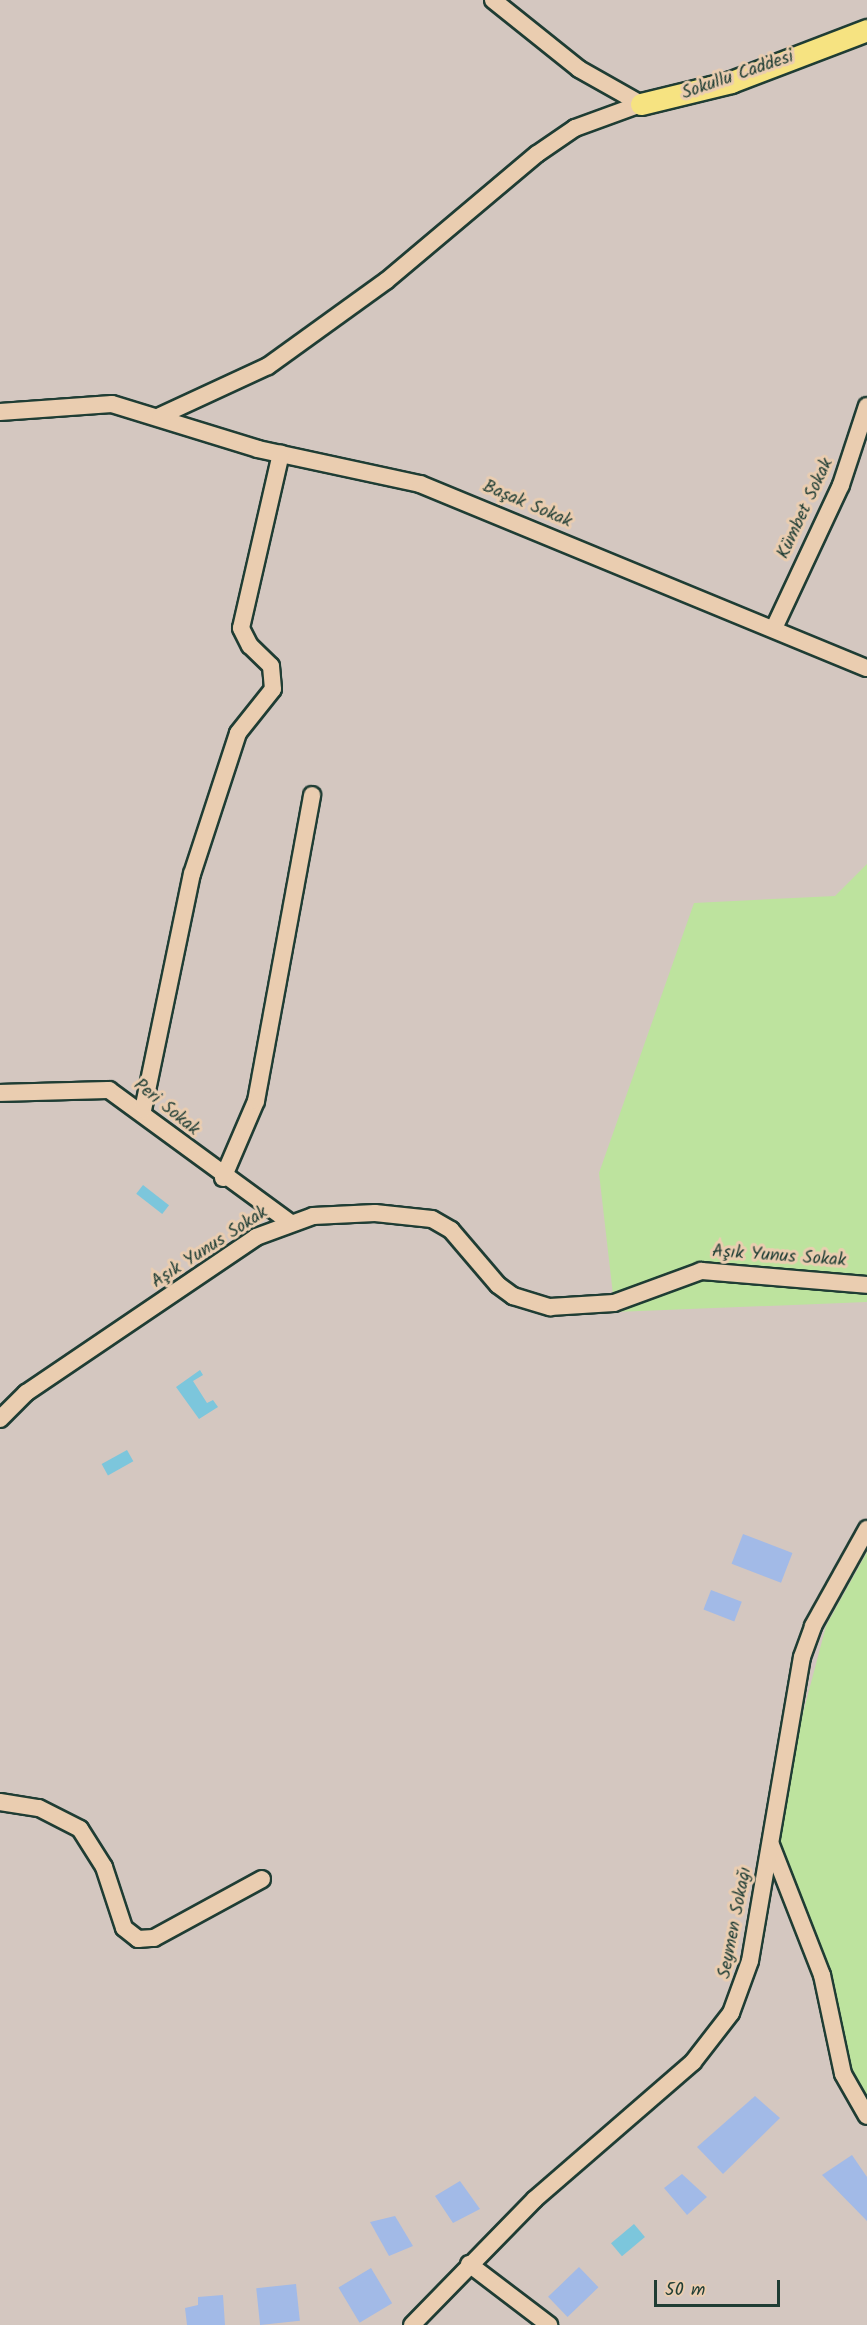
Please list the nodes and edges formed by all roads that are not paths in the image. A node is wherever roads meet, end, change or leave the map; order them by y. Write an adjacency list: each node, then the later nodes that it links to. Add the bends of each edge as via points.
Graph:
1 (493, 0): 3 (street, via 579,69)
2 (867, 30): 3 (main road, Sokullu Caddesi, via 731,82)
3 (641, 104): 6 (street, via 575,128 537,154 386,281 268,366)
4 (867, 406): 8 (street, Kümbet Sokak, via 841,485)
5 (0, 412): 6 (street, Başak Sokak, via 103,404)
6 (160, 416): 7 (street, Başak Sokak)
7 (281, 454): 8 (street, Başak Sokak, via 429,487); 12 (street, via 241,628 271,666 273,689 238,733 192,874)
8 (775, 626): 9 (street, Başak Sokak)
9 (867, 668)
10 (312, 795): 13 (street, via 256,1101)
11 (0, 1094): 12 (street, Peri Sokak, via 93,1087)
12 (143, 1110): 13 (street, Peri Sokak)
13 (223, 1178): 14 (street, Peri Sokak)
14 (288, 1221): 15 (street, Aşık Yunus Sokak, via 364,1214 432,1219 451,1230 498,1285 513,1296 550,1306 614,1303 701,1271); 16 (street, Aşık Yunus Sokak, via 47,1378)
15 (867, 1285)
16 (0, 1419)
17 (867, 1529): 19 (street, Seymen Sokağı, via 813,1626 802,1657)
18 (0, 1802): 20 (street, via 39,1808 80,1829 104,1867 124,1928 138,1939 160,1935)
19 (771, 1844): 21 (street, via 822,1975 843,2074); 22 (street, Seymen Sokağı, via 742,1991 717,2034 669,2084)
20 (262, 1879)
21 (867, 2116)
22 (469, 2264): 23 (street, Seymen Sokağı); 24 (street)
23 (412, 2325)
24 (549, 2325)

